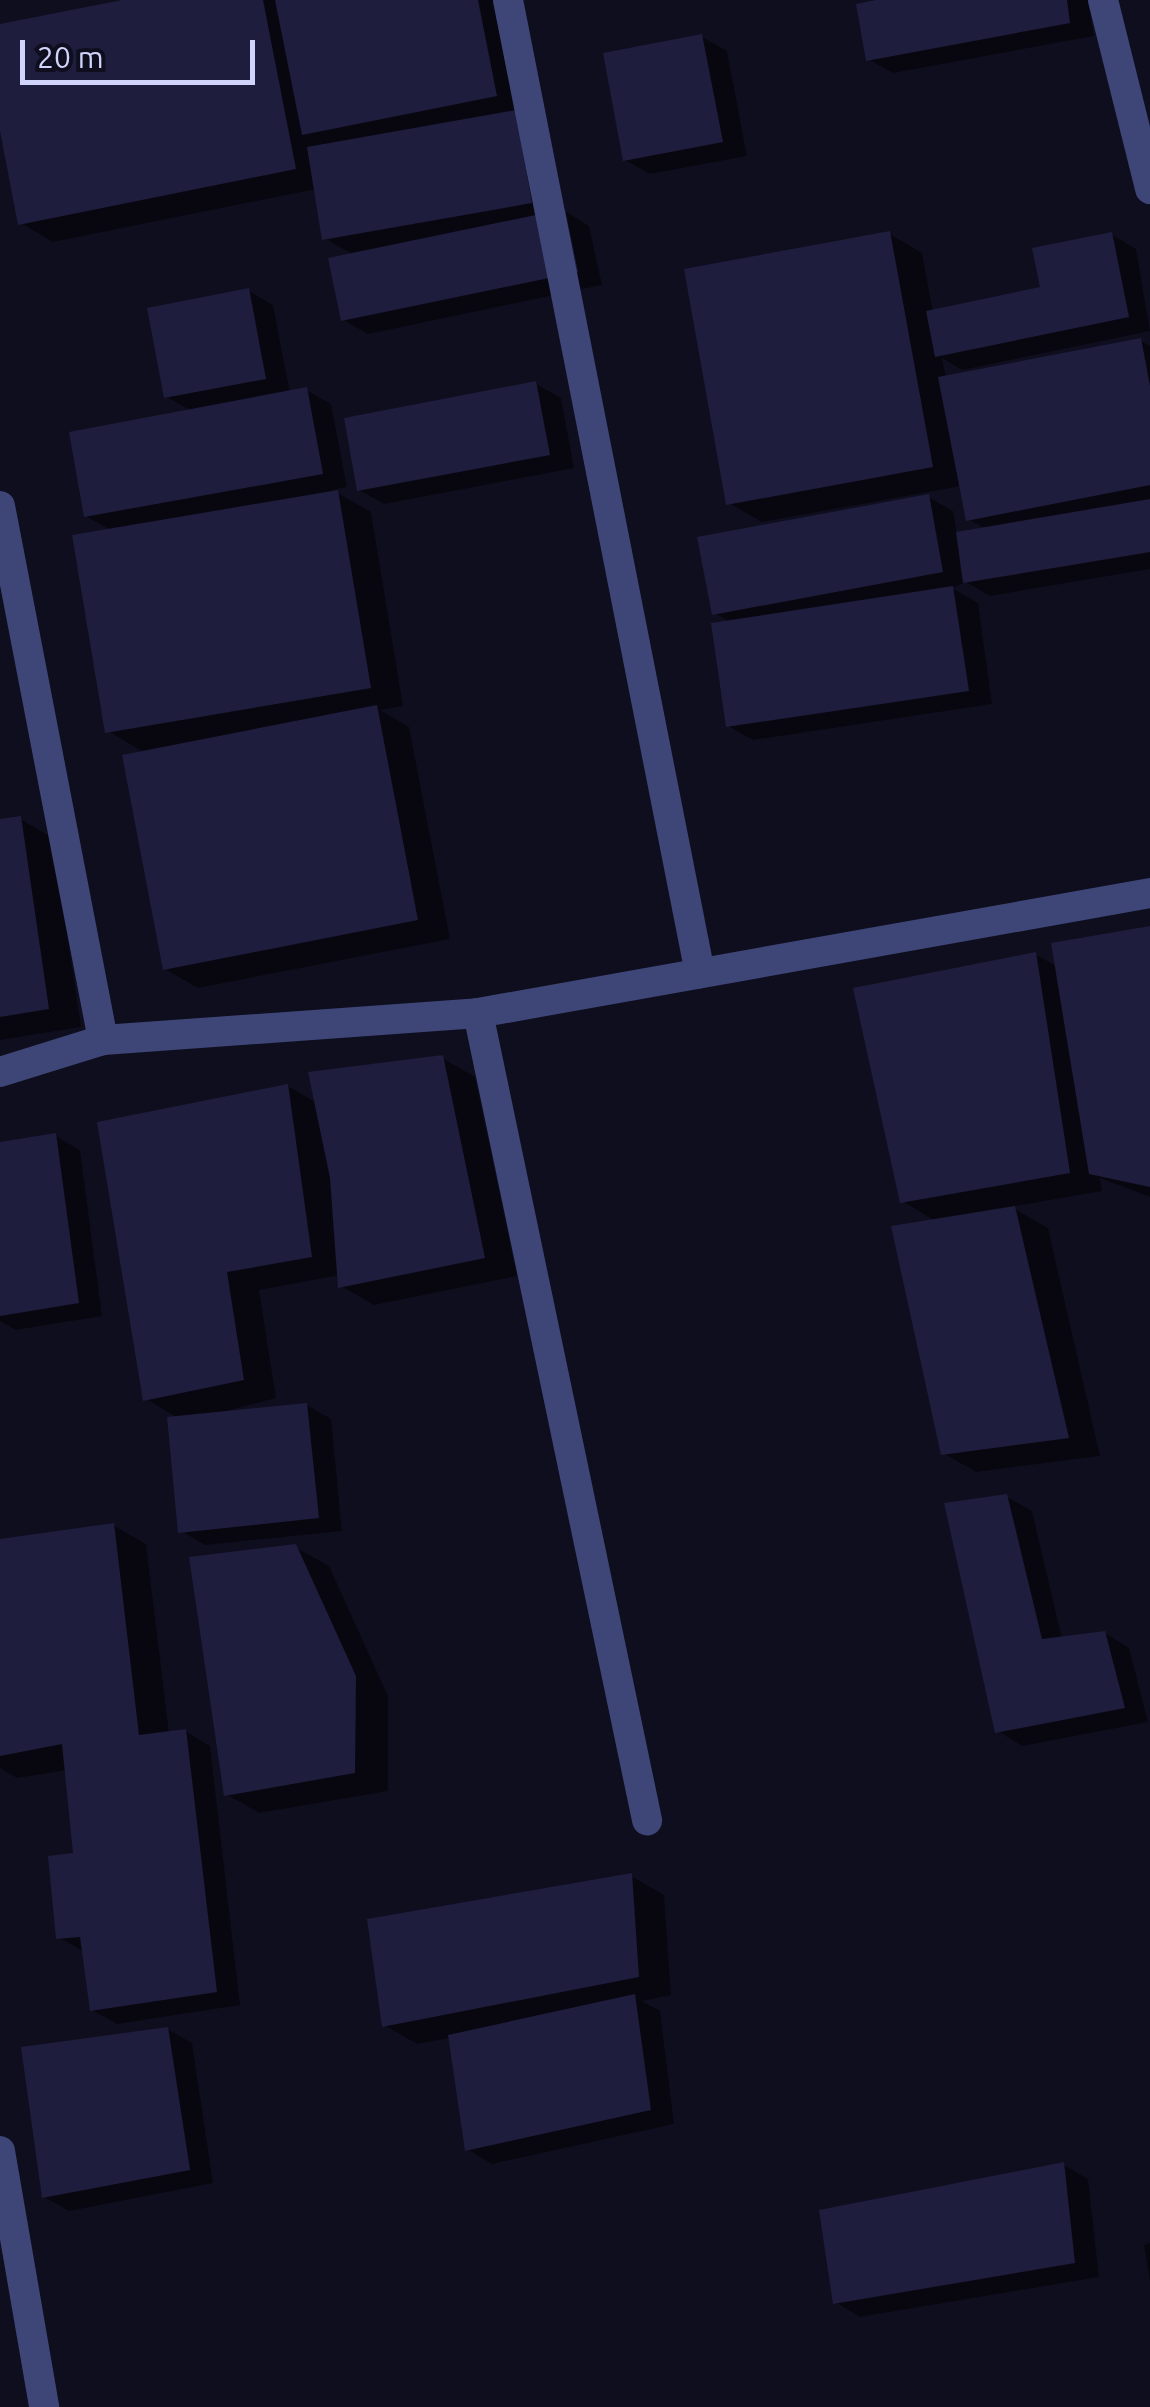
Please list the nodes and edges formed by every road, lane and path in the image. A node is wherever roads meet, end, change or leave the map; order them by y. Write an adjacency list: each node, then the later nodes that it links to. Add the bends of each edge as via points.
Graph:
1 (508, 0): 6 (street)
2 (1103, 0): 3 (street)
3 (1150, 189)
4 (0, 506): 8 (street)
5 (1150, 893): 6 (street)
6 (700, 972): 7 (street)
7 (478, 1013): 8 (street); 10 (street)
8 (102, 1040): 9 (street)
9 (0, 1072)
10 (647, 1820)
11 (0, 2151): 12 (street)
12 (44, 2407)

